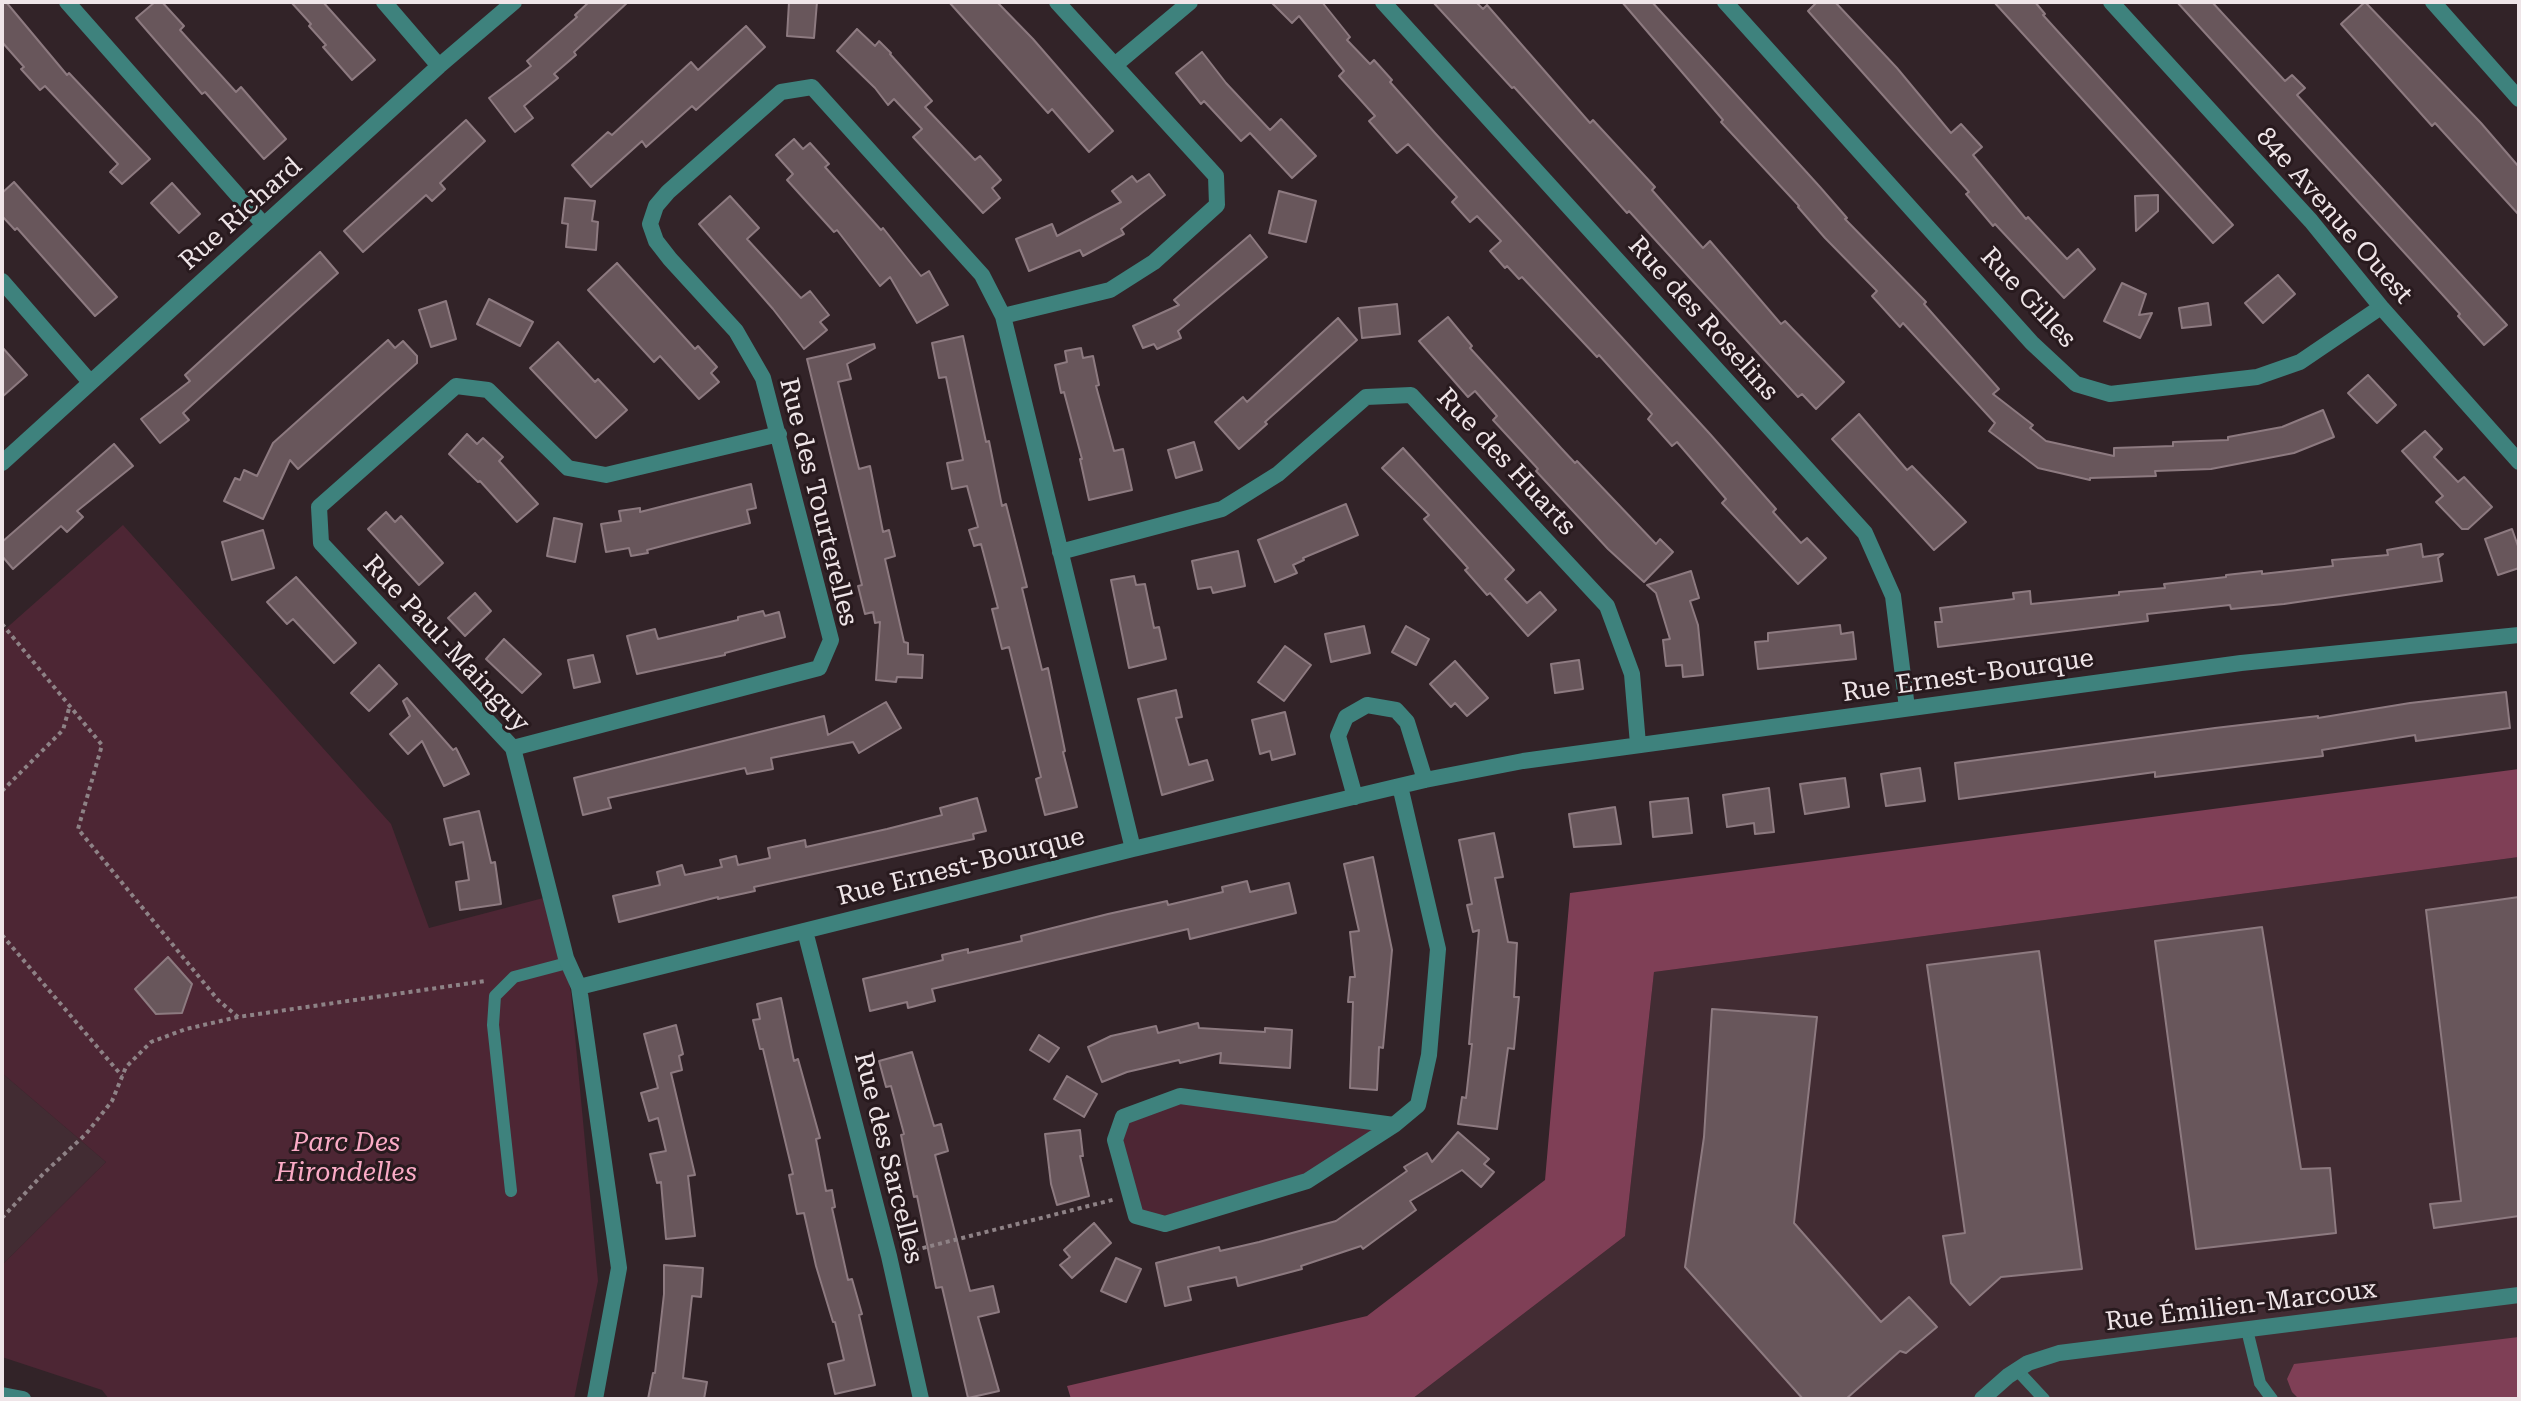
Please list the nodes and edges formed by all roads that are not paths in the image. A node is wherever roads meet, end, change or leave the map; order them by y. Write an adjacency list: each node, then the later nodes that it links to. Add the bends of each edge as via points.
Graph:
1 (67, 2): 13 (street)
2 (384, 2): 11 (street)
3 (514, 2): 11 (street, Rue Richard)
4 (1057, 2): 10 (street)
5 (1190, 2): 10 (street)
6 (1383, 2): 23 (street, Rue des Roselins, via 1865,533 1893,596)
7 (1725, 2): 15 (street, Rue Gilles, via 2032,343 2076,384 2110,394 2257,377 2300,362)
8 (2111, 2): 15 (street, 84e Avenue Ouest, via 2311,221)
9 (2433, 2): 12 (street)
10 (1115, 65): 16 (street, via 1216,176 1217,205 1154,262 1110,290)
11 (439, 66): 13 (street, Rue Richard)
12 (2519, 99)
13 (264, 225): 17 (street, Rue Richard)
14 (2, 281): 17 (street)
15 (2381, 307): 19 (street, 84e Avenue Ouest)
16 (1003, 316): 18 (street, Rue des Tourterelles, via 982,275 812,87 781,92 668,192 650,224 670,259 736,331 763,378); 21 (street, Rue des Tourterelles)
17 (90, 382): 20 (street, Rue Richard)
18 (779, 434): 25 (street, Rue des Tourterelles, via 831,640 819,668); 25 (street, Rue Paul-Mainguy, via 606,475 568,468 488,390 456,386 319,507 321,543)
19 (2519, 462)
20 (2, 463)
21 (1060, 552): 24 (street, Rue des Huarts, via 1222,509 1278,474 1366,397 1411,395 1607,606 1632,674); 29 (street, Rue des Tourterelles)
22 (2519, 635): 23 (street, Rue Ernest-Bourque, via 2241,663)
23 (1907, 708): 24 (street, Rue Ernest-Bourque)
24 (1638, 744): 26 (street, Rue Ernest-Bourque)
25 (513, 748): 31 (street, Rue Paul-Mainguy)
26 (1425, 780): 27 (street, Rue Ernest-Bourque); 28 (street, via 1407,722 1396,710 1367,705 1346,717 1338,736)
27 (1400, 786): 28 (street, Rue Ernest-Bourque); 33 (street, via 1438,949 1429,1055 1418,1105)
28 (1355, 797): 29 (street, Rue Ernest-Bourque)
29 (1133, 849): 30 (street, Rue Ernest-Bourque)
30 (805, 931): 32 (street, Rue Ernest-Bourque); 41 (street, Rue des Sarcelles)
31 (567, 963): 32 (street, Rue Paul-Mainguy); 34 (lane, via 514,977 495,996 493,1025)
32 (579, 987): 40 (street, Rue Paul-Mainguy, via 619,1268)
33 (1394, 1125): 33 (street, via 1307,1181 1165,1224 1136,1216 1115,1140 1123,1117 1180,1096)
34 (511, 1191)
35 (2519, 1295): 36 (street, Rue Émilien-Marcoux)
36 (2247, 1330): 37 (street, Rue Émilien-Marcoux, via 2059,1353); 44 (lane, via 2260,1383)
37 (2017, 1370): 42 (street, Rue Émilien-Marcoux); 43 (lane)
38 (2, 1395): 39 (street)
39 (23, 1399)
40 (595, 1399)
41 (921, 1399)
42 (1982, 1399)
43 (2044, 1399)
44 (2272, 1399)

